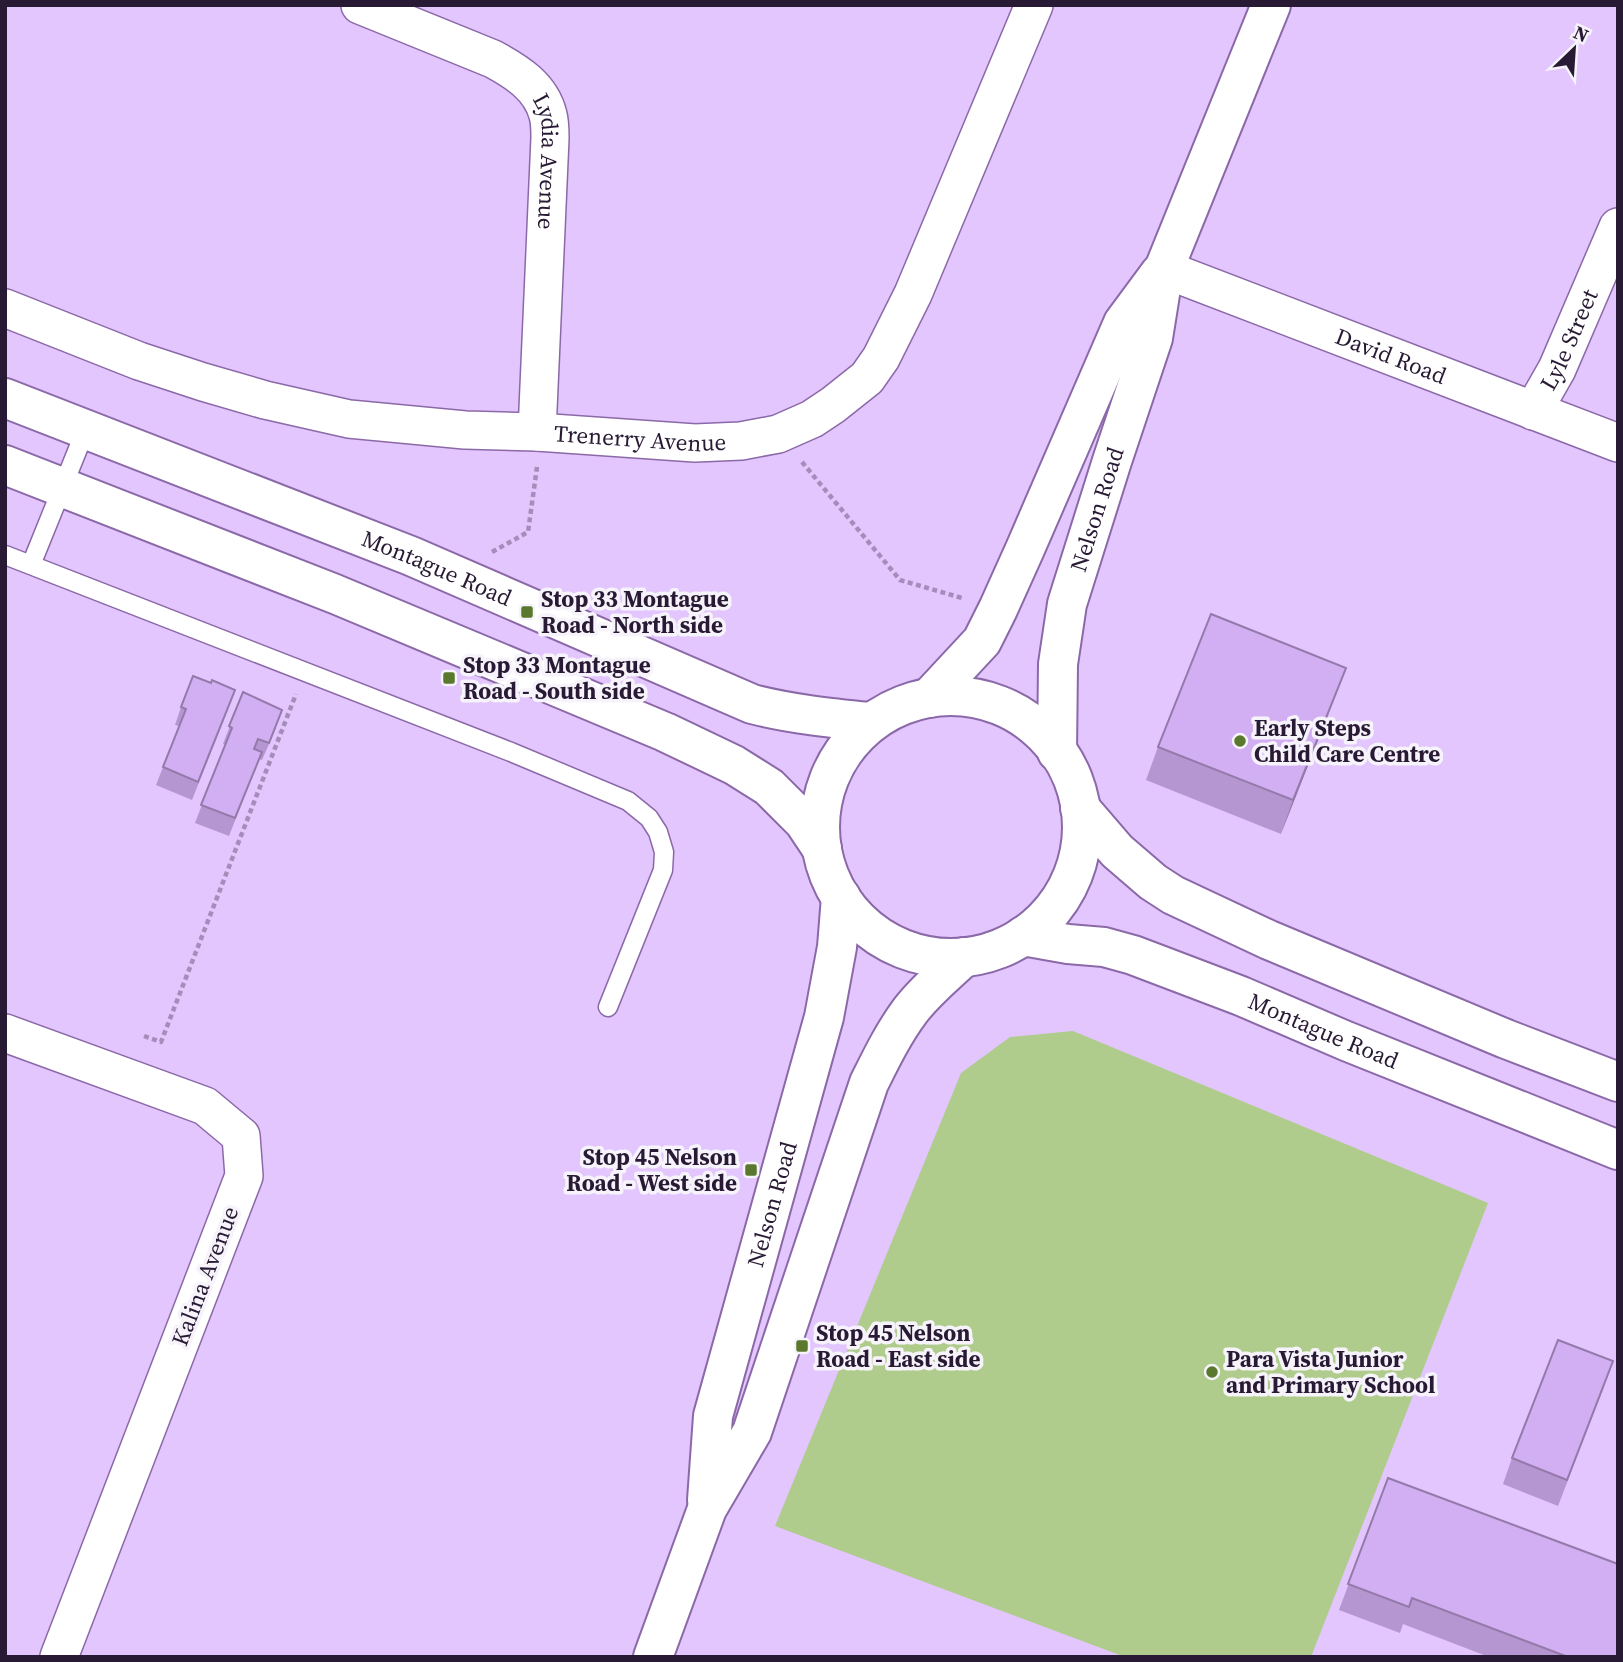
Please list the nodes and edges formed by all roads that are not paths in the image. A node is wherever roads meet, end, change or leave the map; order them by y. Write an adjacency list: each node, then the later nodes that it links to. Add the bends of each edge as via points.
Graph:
1 (360, 5): 10 (street, Lydia Avenue, via 493,59 514,70 541,98 550,138)
2 (1034, 5): 10 (street, Trenerry Avenue, via 913,294 867,378 812,419 778,434 741,441 695,443)
3 (1269, 6): 5 (main road, Nelson Road)
4 (1618, 228): 8 (street, Lyle Street, via 1557,369)
5 (1164, 269): 8 (street, David Road); 16 (main road, Nelson Road, via 1123,323 982,641); 18 (main road, Nelson Road, via 1153,338 1067,604 1058,664)
6 (5, 308): 10 (street, Trenerry Avenue, via 204,382 349,419)
7 (5, 398): 9 (main road, Montague Road)
8 (1533, 411): 11 (street, David Road)
9 (86, 429): 13 (lane); 17 (main road, Montague Road, via 411,556 752,704)
10 (537, 432)
11 (1618, 443)
12 (5, 465): 13 (main road)
13 (63, 487): 15 (lane); 20 (main road, via 335,594 688,743 769,787 804,822)
14 (5, 555): 15 (lane)
15 (31, 565): 24 (lane, via 628,801 659,832 663,870)
16 (929, 698): 17 (main road, via 908,702); 18 (main road, via 977,699 1000,707 1022,718)
17 (870, 722): 20 (main road, via 848,744 831,771 820,817)
18 (1057, 752): 19 (main road, via 1072,778)
19 (1080, 808): 22 (main road, via 1084,829 1076,870 1055,908); 26 (main road, via 1117,851 1173,895 1294,951)
20 (822, 849): 21 (main road)
21 (841, 897): 23 (main road, via 864,924 894,944 928,955); 28 (main road, Nelson Road, via 824,1017 713,1416)
22 (1023, 936): 23 (main road); 27 (main road, Montague Road, via 1133,955)
23 (964, 957): 28 (main road, Nelson Road, via 911,1009 869,1083 752,1432)
24 (608, 1007)
25 (5, 1033): 29 (street, Kalina Avenue, via 205,1106 242,1136 244,1176)
26 (1618, 1082)
27 (1618, 1150)
28 (707, 1509): 30 (main road, Nelson Road)
29 (59, 1657)
30 (653, 1657)

